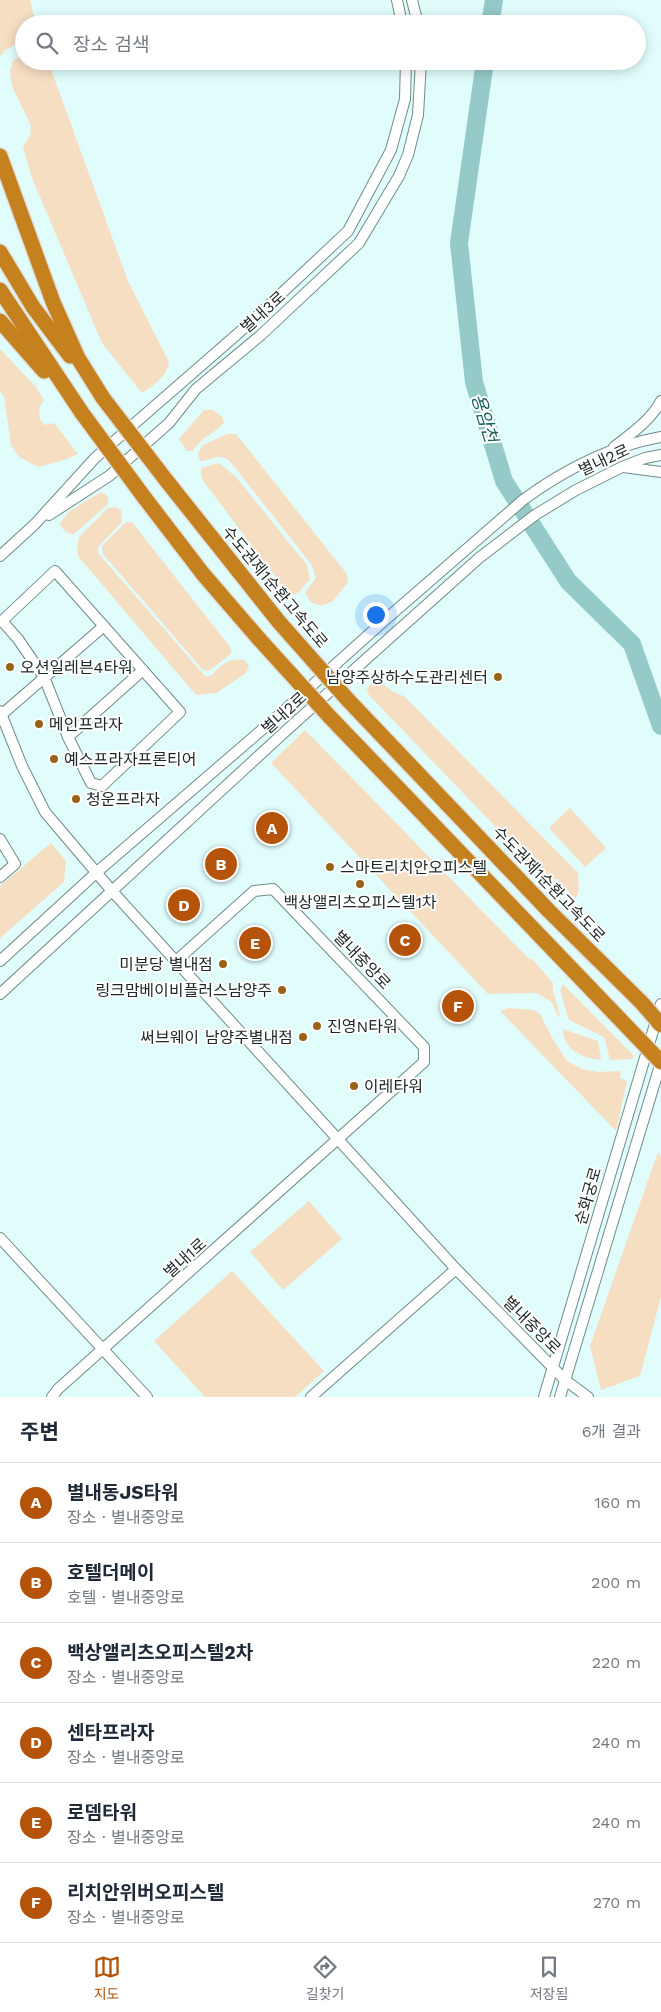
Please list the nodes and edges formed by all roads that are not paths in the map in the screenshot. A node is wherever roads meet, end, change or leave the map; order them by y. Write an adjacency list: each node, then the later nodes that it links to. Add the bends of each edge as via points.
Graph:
1 (397, 0): 3 (street)
2 (412, 0): 4 (street)
3 (400, 15)
4 (416, 15)
5 (406, 70): 19 (street, 별내3로, via 405,99 391,150 348,231 250,323 95,458)
6 (420, 70): 19 (street, 별내3로, via 418,115 408,155 359,243 261,335 196,389 169,423 109,476)
7 (0, 156): 11 (highway, via 53,302 78,358)
8 (0, 252): 11 (highway, 수도권제1순환고속도로, via 33,307)
9 (0, 290): 13 (highway)
10 (0, 321): 13 (highway)
11 (103, 398): 34 (highway, 수도권제1순환고속도로, bridge, via 279,622 348,700)
12 (661, 401): 15 (street, via 636,430)
13 (82, 413): 35 (highway, bridge, via 204,574 260,640)
14 (661, 437): 15 (street, 별내2로)
15 (607, 454): 27 (street, 별내2로, via 565,472 523,500)
16 (661, 455): 17 (street, 별내2로)
17 (622, 467): 18 (street); 29 (street, 별내2로, via 535,515 479,558)
18 (661, 472)
19 (35, 524): 20 (street, 별내3로)
20 (0, 556)
21 (104, 626): 22 (street); 23 (street); 23 (street, via 55,571 2,621)
22 (143, 670): 25 (street); 25 (street, via 180,712 102,786 91,782)
23 (44, 677): 24 (street); 25 (street)
24 (1, 714): 27 (street, 별내중앙로, via 45,812)
25 (68, 736)
26 (0, 839): 28 (street, via 15,864)
27 (97, 872): 29 (street, 별내중앙로); 30 (street, 별내2로)
28 (0, 877)
29 (112, 891): 31 (street, 별내중앙로); 32 (street, 별내2로)
30 (0, 961)
31 (176, 961): 36 (street, 별내중앙로); 36 (street, 별내중앙로, via 254,891 273,889 424,1047 424,1062)
32 (0, 994)
33 (661, 1004): 40 (street, 순화궁로)
34 (661, 1025)
35 (661, 1062): 41 (street, 순화궁로)
36 (337, 1140): 38 (street, 별내중앙로); 39 (street, 별내1로)
37 (0, 1238): 39 (street)
38 (456, 1269): 40 (street, 별내중앙로); 44 (street)
39 (103, 1350): 42 (street, 별내1로); 43 (street)
40 (553, 1368): 41 (street, 별내중앙로); 45 (street, 순화궁로)
41 (565, 1380): 46 (street, 순화궁로); 47 (street, 별내중앙로)
42 (52, 1397)
43 (147, 1397)
44 (312, 1397)
45 (544, 1397)
46 (560, 1397)
47 (588, 1397)

